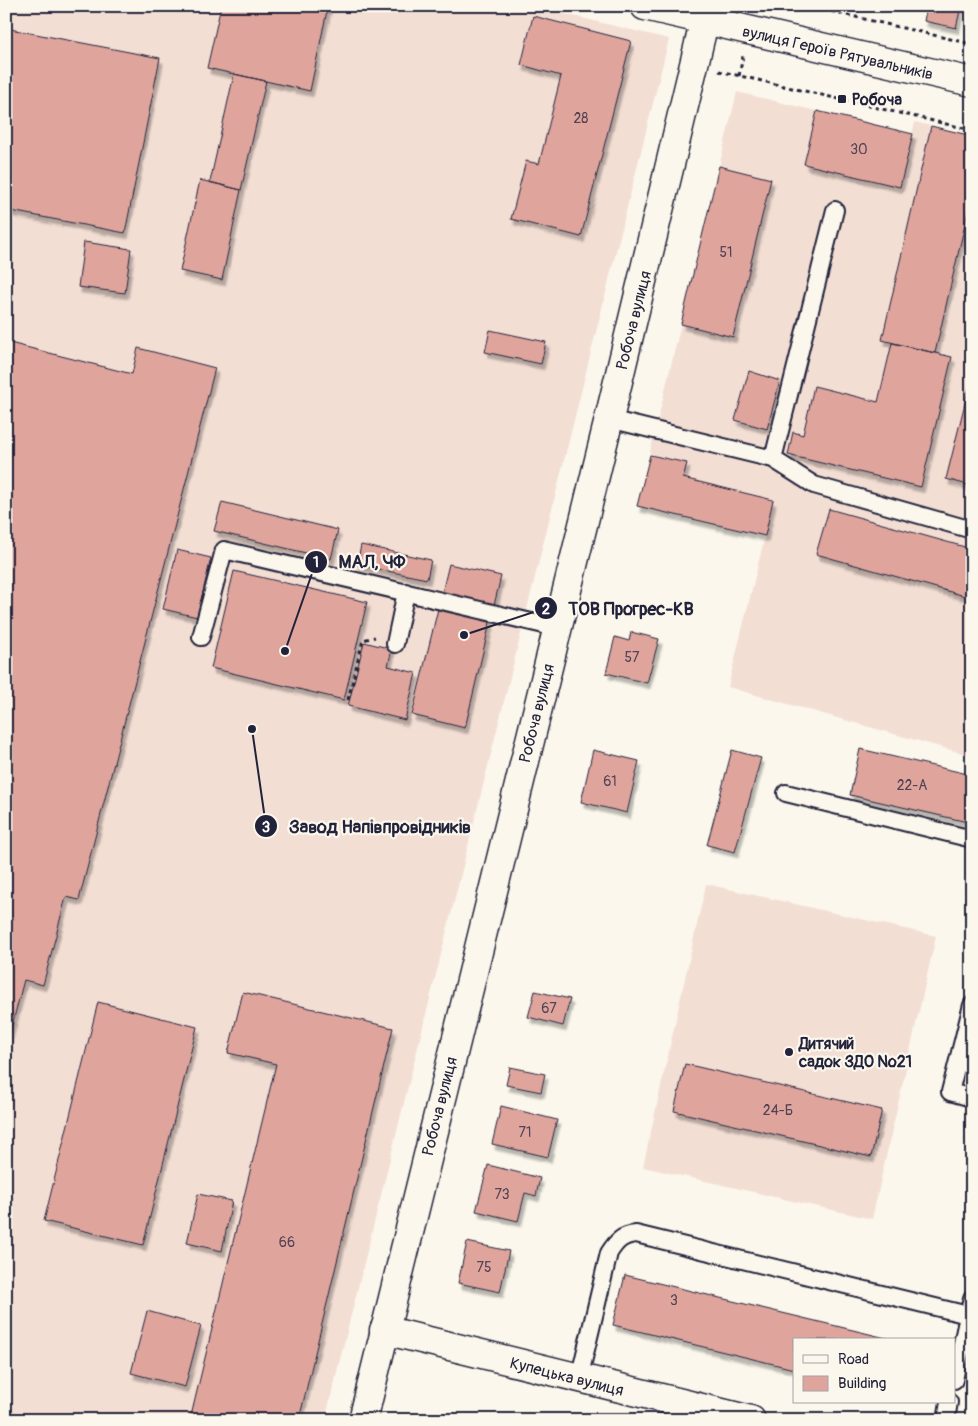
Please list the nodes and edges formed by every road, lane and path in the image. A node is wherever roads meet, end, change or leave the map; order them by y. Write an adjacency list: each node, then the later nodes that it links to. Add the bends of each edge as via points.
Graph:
1 (645, 6): 3 (street, вулиця Героїв Рятувальників)
2 (808, 6): 4 (path)
3 (706, 14): 5 (street, Робоча вулиця); 6 (street, вулиця Героїв Рятувальників)
4 (972, 44)
5 (694, 64): 7 (path); 9 (street, Робоча вулиця)
6 (972, 82)
7 (972, 130)
8 (834, 210): 10 (lane)
9 (609, 419): 10 (lane); 13 (street, Робоча вулиця)
10 (773, 459): 11 (lane, via 814,485)
11 (972, 530)
12 (406, 592): 13 (lane); 14 (lane, via 224,550); 15 (lane)
13 (557, 628): 23 (street, Робоча вулиця)
14 (201, 638)
15 (396, 638): 16 (path, via 362,640)
16 (348, 700)
17 (786, 793): 18 (lane)
18 (972, 839)
19 (972, 1005): 20 (lane, via 950,1092)
20 (972, 1098)
21 (972, 1298): 22 (lane)
22 (968, 1315): 24 (lane); 25 (lane, via 636,1234 626,1235 615,1242 609,1253)
23 (384, 1330): 25 (street, Купецька вулиця); 28 (street, Робоча вулиця)
24 (956, 1371)
25 (579, 1379): 27 (street, Купецька вулиця)
26 (949, 1404): 30 (lane)
27 (699, 1414): 29 (street, Купецька вулиця)
28 (363, 1420)
29 (751, 1420)
30 (946, 1420)

